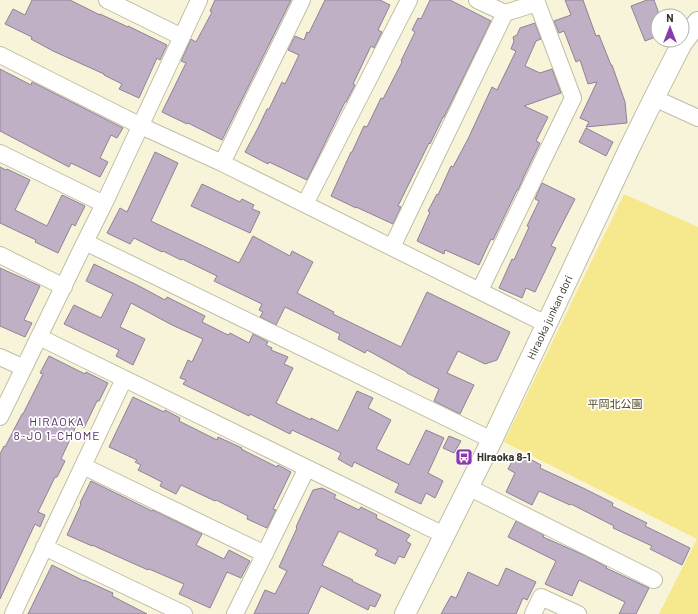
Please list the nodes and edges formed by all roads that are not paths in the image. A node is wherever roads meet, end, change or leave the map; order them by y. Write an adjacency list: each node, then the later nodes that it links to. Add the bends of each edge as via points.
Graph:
1 (107, 0): 9 (street)
2 (199, 0): 9 (street)
3 (302, 0): 15 (street)
4 (409, 0): 17 (street)
5 (477, 0): 7 (street)
6 (537, 2): 7 (street); 22 (street, via 573,98)
7 (504, 13): 19 (street)
8 (698, 22): 11 (street, Hiraoka junkan dori, via 682,43)
9 (182, 37): 13 (street)
10 (0, 55): 13 (street)
11 (654, 98): 12 (street); 23 (street, Hiraoka junkan dori)
12 (698, 118)
13 (141, 126): 15 (street); 16 (street)
14 (0, 153): 16 (street)
15 (222, 163): 17 (street)
16 (104, 204): 18 (street)
17 (305, 204): 19 (street)
18 (85, 242): 21 (street); 29 (street)
19 (392, 247): 22 (street)
20 (0, 255): 21 (street)
21 (64, 287): 24 (street)
22 (480, 290): 23 (street)
23 (546, 324): 29 (street, Hiraoka junkan dori)
24 (39, 337): 26 (street); 27 (street)
25 (0, 357): 26 (street)
26 (24, 368): 28 (street)
27 (124, 379): 30 (street); 31 (street)
28 (0, 417)
29 (492, 440): 32 (street, Hiraoka junkan dori)
30 (83, 466): 34 (street); 35 (street)
31 (307, 468): 33 (street); 35 (street)
32 (468, 487): 33 (street, Hiraoka junkan dori); 36 (street)
33 (444, 535): 40 (street, Hiraoka junkan dori)
34 (44, 547): 37 (street); 38 (street)
35 (265, 554): 39 (street)
36 (654, 580)
37 (13, 614)
38 (184, 614)
39 (234, 614)
40 (405, 614)
41 (533, 614): 42 (street, via 541,597)
42 (578, 614)

